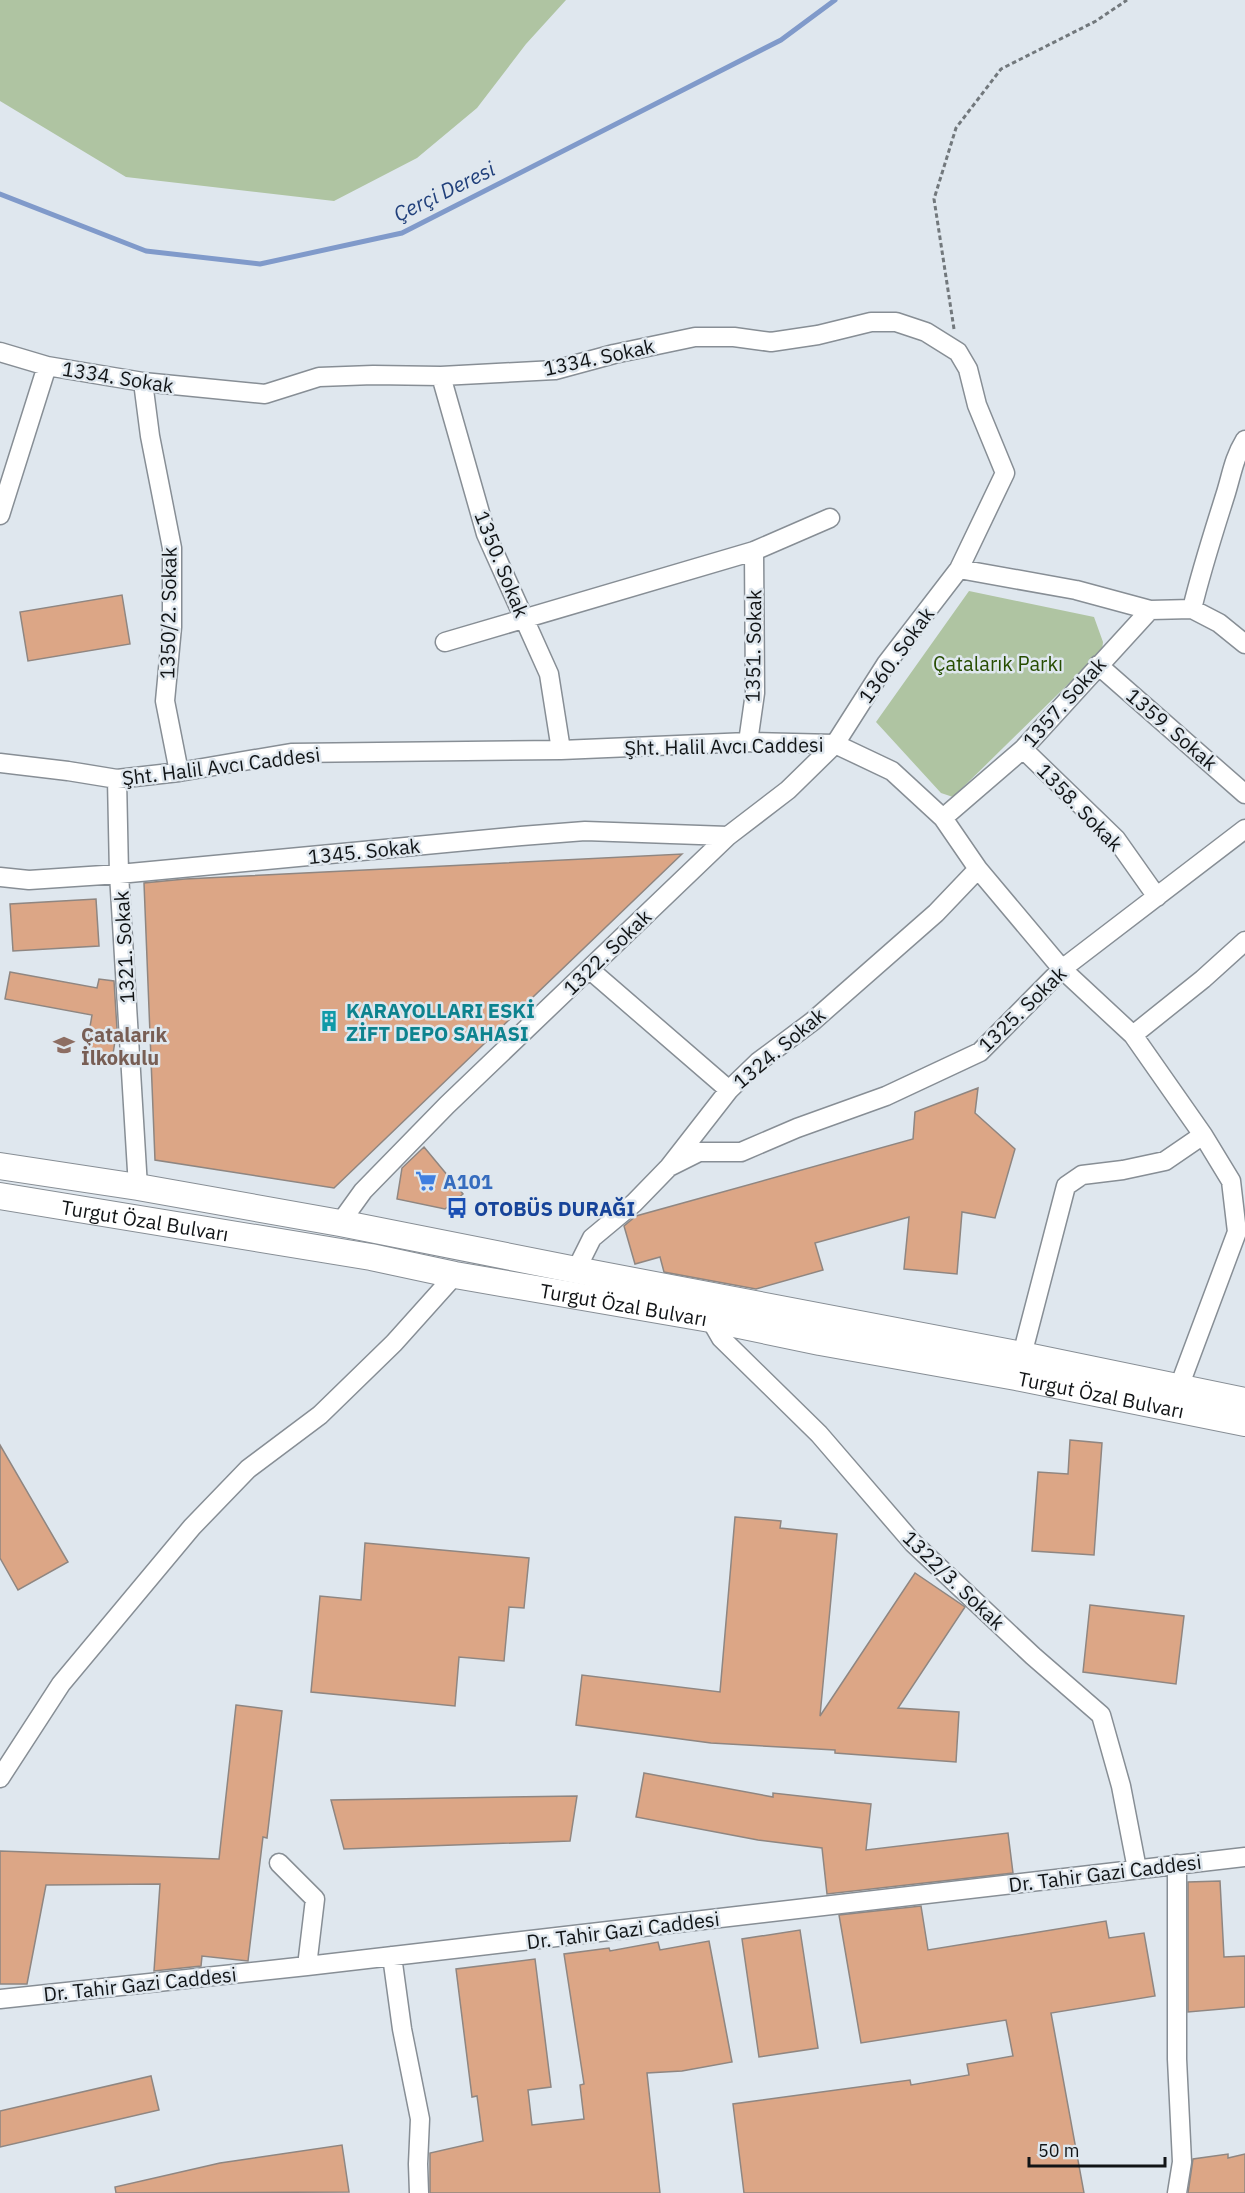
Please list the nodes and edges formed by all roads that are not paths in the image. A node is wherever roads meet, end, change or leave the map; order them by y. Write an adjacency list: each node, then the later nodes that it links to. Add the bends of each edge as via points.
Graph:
1 (0, 352): 2 (street, 1334. Sokak)
2 (47, 366): 4 (street, 1334. Sokak); 6 (street)
3 (441, 376): 4 (street, 1334. Sokak, via 319,377 265,394); 9 (street, 1334. Sokak, via 555,370 695,336 771,342 871,322 896,322 926,332 957,352 968,369 977,405 1005,473); 12 (street, 1350. Sokak, via 486,534)
4 (142, 382): 21 (street, 1350/2. Sokak, via 172,548 172,627 165,701)
5 (1245, 440): 10 (street, via 1235,456)
6 (0, 515)
7 (830, 518): 8 (street)
8 (754, 551): 12 (street); 16 (street, 1351. Sokak, via 755,693)
9 (959, 569): 11 (street, via 1076,590); 17 (street, 1360. Sokak, via 886,664)
10 (1192, 609): 11 (street); 14 (street, via 1220,623)
11 (1150, 610): 15 (street, 1357. Sokak)
12 (523, 620): 13 (street); 19 (street, 1350. Sokak, via 549,674)
13 (445, 642)
14 (1245, 644)
15 (1098, 665): 18 (street, 1357. Sokak); 23 (street, 1359. Sokak)
16 (748, 742): 17 (street, Şht. Halil Avcı Caddesi); 19 (street, Şht. Halil Avcı Caddesi)
17 (835, 744): 24 (street, Şht. Halil Avcı Caddesi, via 892,771); 26 (street, 1322. Sokak, via 788,790)
18 (1023, 748): 24 (street, 1357. Sokak); 30 (street, 1358. Sokak, via 1116,839)
19 (561, 750): 21 (street, Şht. Halil Avcı Caddesi, via 291,753)
20 (0, 762): 22 (street, Şht. Halil Avcı Caddesi)
21 (179, 772): 22 (street, Şht. Halil Avcı Caddesi)
22 (117, 779): 28 (street, 1321. Sokak)
23 (1245, 794)
24 (943, 818): 27 (street, Şht. Halil Avcı Caddesi)
25 (1245, 829): 30 (street, 1325. Sokak)
26 (728, 836): 28 (street, 1345. Sokak, via 585,831); 32 (street, 1322. Sokak)
27 (978, 869): 33 (street, Şht. Halil Avcı Caddesi); 35 (street, 1324. Sokak, via 936,913)
28 (119, 874): 29 (street, 1345. Sokak, via 29,880); 39 (street, 1321. Sokak)
29 (0, 877)
30 (1157, 897): 33 (street, 1325. Sokak)
31 (1245, 941): 34 (street)
32 (589, 969): 35 (street); 41 (street, 1322. Sokak, via 397,1156)
33 (1062, 969): 34 (street, Şht. Halil Avcı Caddesi); 38 (street, 1325. Sokak, via 980,1052 948,1069 741,1152 699,1152)
34 (1133, 1035): 36 (street, Şht. Halil Avcı Caddesi)
35 (729, 1090): 38 (street, 1324. Sokak)
36 (1203, 1135): 45 (street, via 1165,1161 1082,1175 1066,1186); 46 (street, Şht. Halil Avcı Caddesi, via 1231,1181 1237,1232)
37 (0, 1166): 39 (main road, Turgut Özal Bulvarı)
38 (669, 1167): 42 (street, 1324. Sokak, via 592,1238)
39 (138, 1187): 41 (main road, Turgut Özal Bulvarı)
40 (0, 1196): 43 (main road, Turgut Özal Bulvarı, via 371,1257)
41 (340, 1222): 42 (main road, Turgut Özal Bulvarı)
42 (576, 1270): 45 (main road, Turgut Özal Bulvarı)
43 (455, 1275): 44 (main road, Turgut Özal Bulvarı); 49 (street, via 394,1343 320,1415 248,1469 192,1527 61,1684)
44 (710, 1319): 48 (main road, Turgut Özal Bulvarı); 53 (street, 1322/3. Sokak, via 721,1338 819,1434 913,1543 1101,1715 1121,1786)
45 (1022, 1355): 46 (main road, Turgut Özal Bulvarı)
46 (1179, 1387): 47 (main road, Turgut Özal Bulvarı)
47 (1245, 1401)
48 (1245, 1423)
49 (0, 1778)
50 (1245, 1857): 52 (street, Dr. Tahir Gazi Caddesi)
51 (279, 1863): 55 (street, via 315,1899)
52 (1177, 1864): 53 (street, Dr. Tahir Gazi Caddesi); 58 (street, via 1177,2059 1182,2162)
53 (1137, 1869): 54 (street, Dr. Tahir Gazi Caddesi)
54 (392, 1956): 55 (street, Dr. Tahir Gazi Caddesi); 57 (street, via 420,2119)
55 (307, 1966): 56 (street, Dr. Tahir Gazi Caddesi)
56 (0, 2000)
57 (419, 2193)
58 (1177, 2193)

